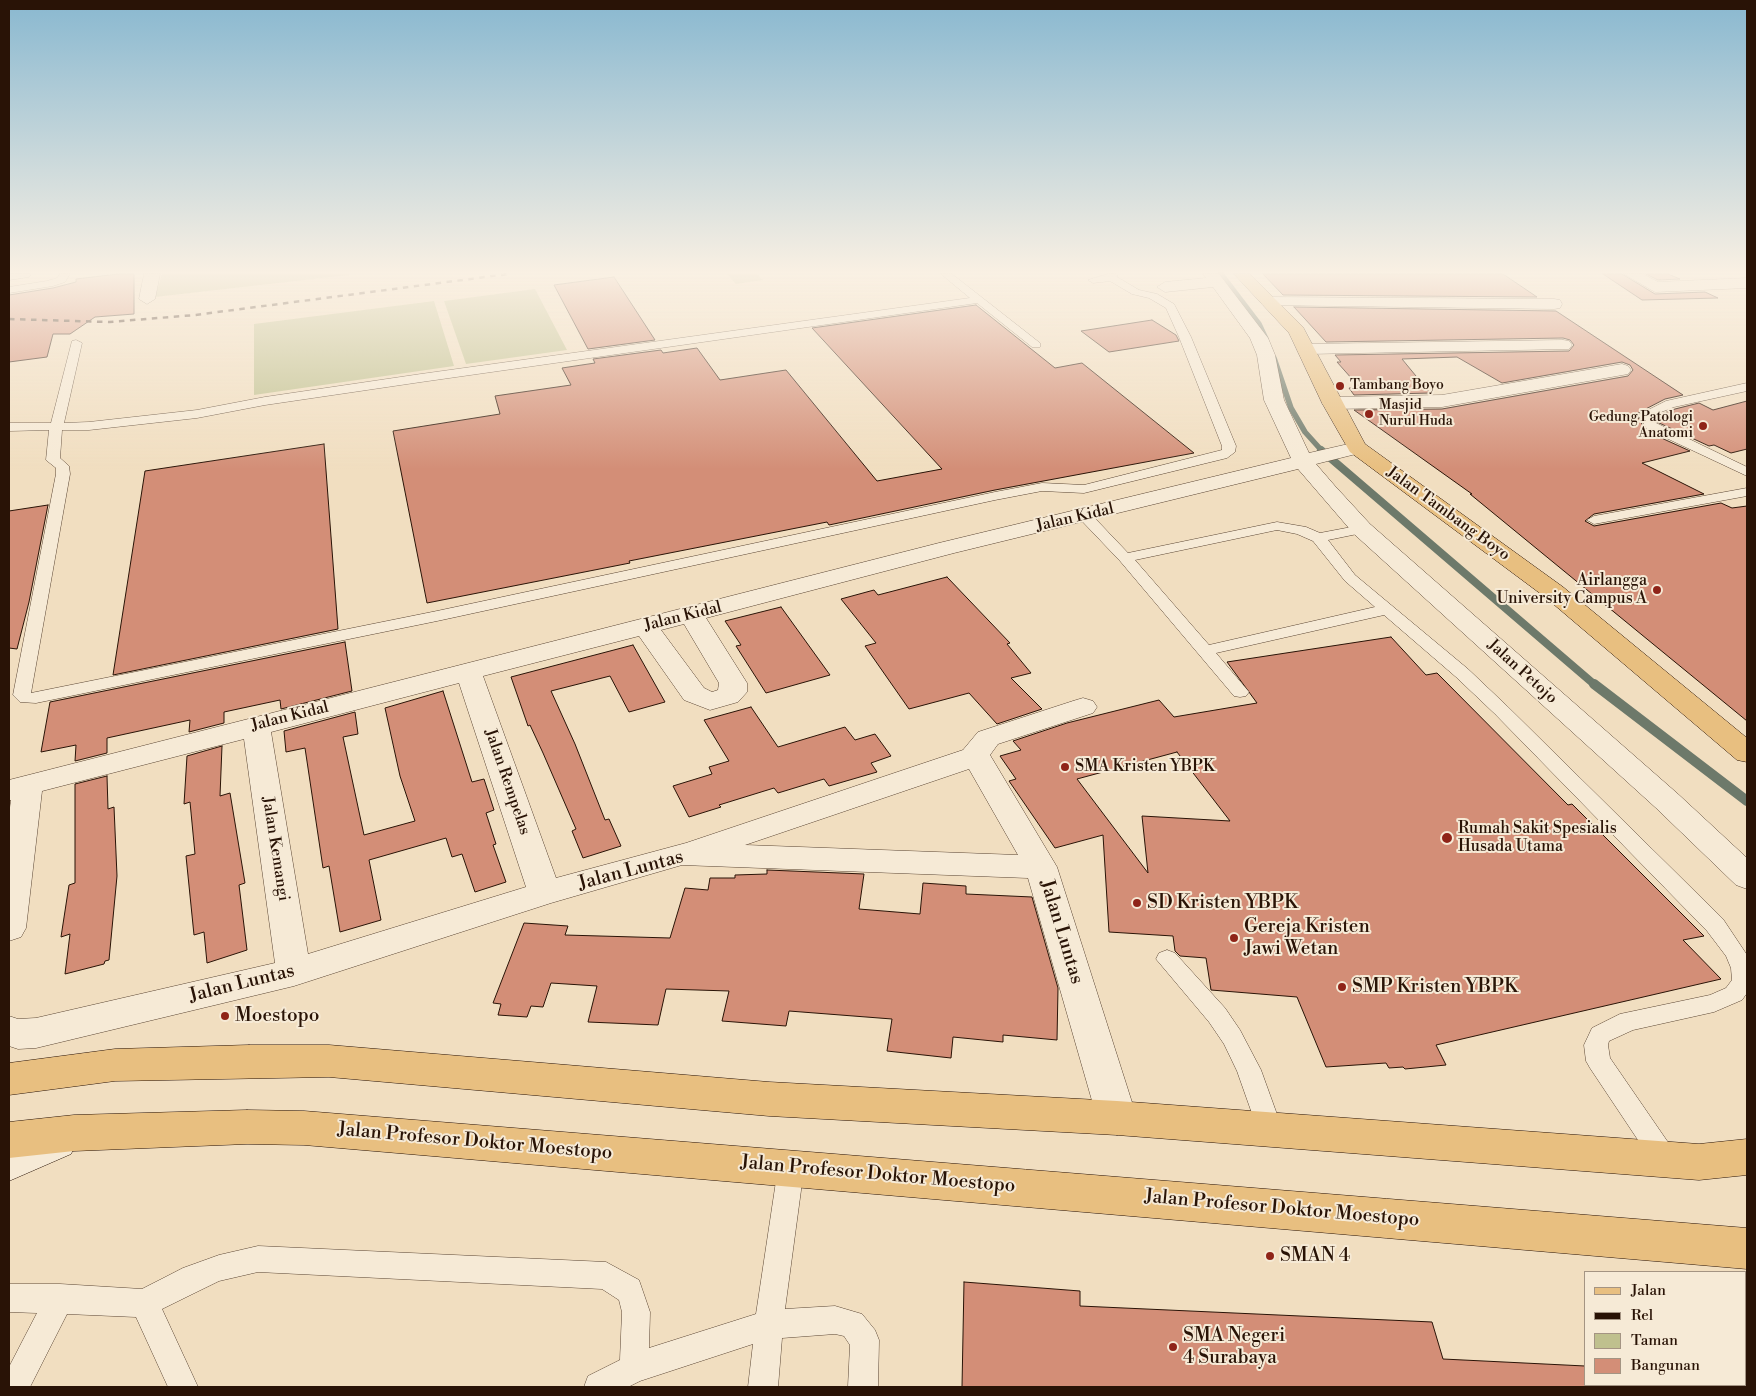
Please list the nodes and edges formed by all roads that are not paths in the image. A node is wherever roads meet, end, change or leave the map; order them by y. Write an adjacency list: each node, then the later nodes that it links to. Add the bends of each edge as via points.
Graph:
1 (699, 339): 14 (lane, via 265,401 197,414)
2 (1030, 339): 7 (lane)
3 (1184, 339): 14 (lane, via 1229,446 1228,452 1222,456 1084,488 1042,487 1004,494 437,616 26,698 22,696 63,474 62,466 52,457)
4 (1259, 339): 16 (street, Jalan Petojo, via 1266,355 1274,400)
5 (1302, 339): 9 (main road, Jalan Tambang Boyo)
6 (76, 343): 14 (lane)
7 (1036, 344)
8 (1563, 345): 9 (street)
9 (1307, 349): 12 (main road, Jalan Tambang Boyo)
10 (1622, 370): 12 (street, via 1442,401)
11 (1747, 387): 17 (lane, via 1656,409 1644,415 1651,426)
12 (1332, 403): 15 (main road, Jalan Tambang Boyo)
13 (9, 427): 14 (lane)
14 (56, 427)
15 (1349, 450): 16 (street, Jalan Kidal); 32 (main road, Jalan Tambang Boyo, via 1554,592)
16 (1308, 461): 19 (street, Jalan Kidal); 21 (street, Jalan Petojo)
17 (1747, 472)
18 (1747, 492): 20 (lane)
19 (1085, 516): 23 (lane); 25 (street, Jalan Kidal, via 947,548)
20 (1594, 520)
21 (1362, 529): 22 (lane); 37 (street, Jalan Petojo, via 1667,801)
22 (1318, 538): 23 (lane, via 1301,530 1276,526); 24 (lane, via 1350,578)
23 (1125, 558): 27 (lane)
24 (1385, 610): 27 (lane); 49 (lane, via 1462,673 1501,710 1714,925 1735,952 1743,981 1734,994 1714,1003 1628,1021 1600,1035 1596,1045 1598,1061)
25 (691, 615): 26 (street, Jalan Kidal); 26 (street, via 733,682 733,692 728,696 710,701 694,694)
26 (646, 627): 28 (street, Jalan Kidal)
27 (1205, 651): 29 (lane)
28 (468, 671): 31 (street, Jalan Kidal); 38 (street, Jalan Rempelas)
29 (1240, 692)
30 (1083, 707): 33 (street, via 988,738)
31 (256, 726): 34 (street, Jalan Kidal); 41 (street, Jalan Kemangi)
32 (1747, 753)
33 (973, 757): 35 (street); 36 (street, via 982,764)
34 (18, 788): 39 (street)
35 (682, 854): 36 (street, Jalan Luntas); 38 (street, Jalan Luntas)
36 (1041, 867): 44 (street, Jalan Luntas)
37 (1747, 877)
38 (545, 893): 41 (street, Jalan Luntas)
39 (9, 928)
40 (1167, 958): 45 (lane, via 1232,1037 1249,1070)
41 (294, 972): 42 (street, Jalan Luntas, via 36,1033)
42 (9, 1032)
43 (9, 1079): 44 (main road, via 116,1065 329,1061 769,1099)
44 (1117, 1118): 45 (main road)
45 (1270, 1131): 49 (main road)
46 (74, 1133): 47 (main road, Jalan Profesor Doktor Moestopo); 50 (street); 51 (main road, Jalan Profesor Doktor Moestopo, via 304,1128)
47 (9, 1140)
48 (1747, 1157): 49 (main road, via 1699,1162)
49 (1666, 1160)
50 (9, 1162)
51 (792, 1168): 52 (main road, Jalan Profesor Doktor Moestopo); 56 (lane)
52 (1747, 1249)
53 (9, 1298): 54 (lane)
54 (60, 1298): 55 (lane); 58 (lane)
55 (144, 1303): 57 (lane, via 210,1271 258,1258 606,1276 628,1290 633,1300 636,1312); 59 (lane)
56 (769, 1324): 57 (lane); 61 (lane); 62 (lane, via 835,1320 852,1324 866,1340)
57 (634, 1368): 60 (lane)
58 (14, 1387)
59 (183, 1387)
60 (599, 1387)
61 (763, 1387)
62 (863, 1387)

